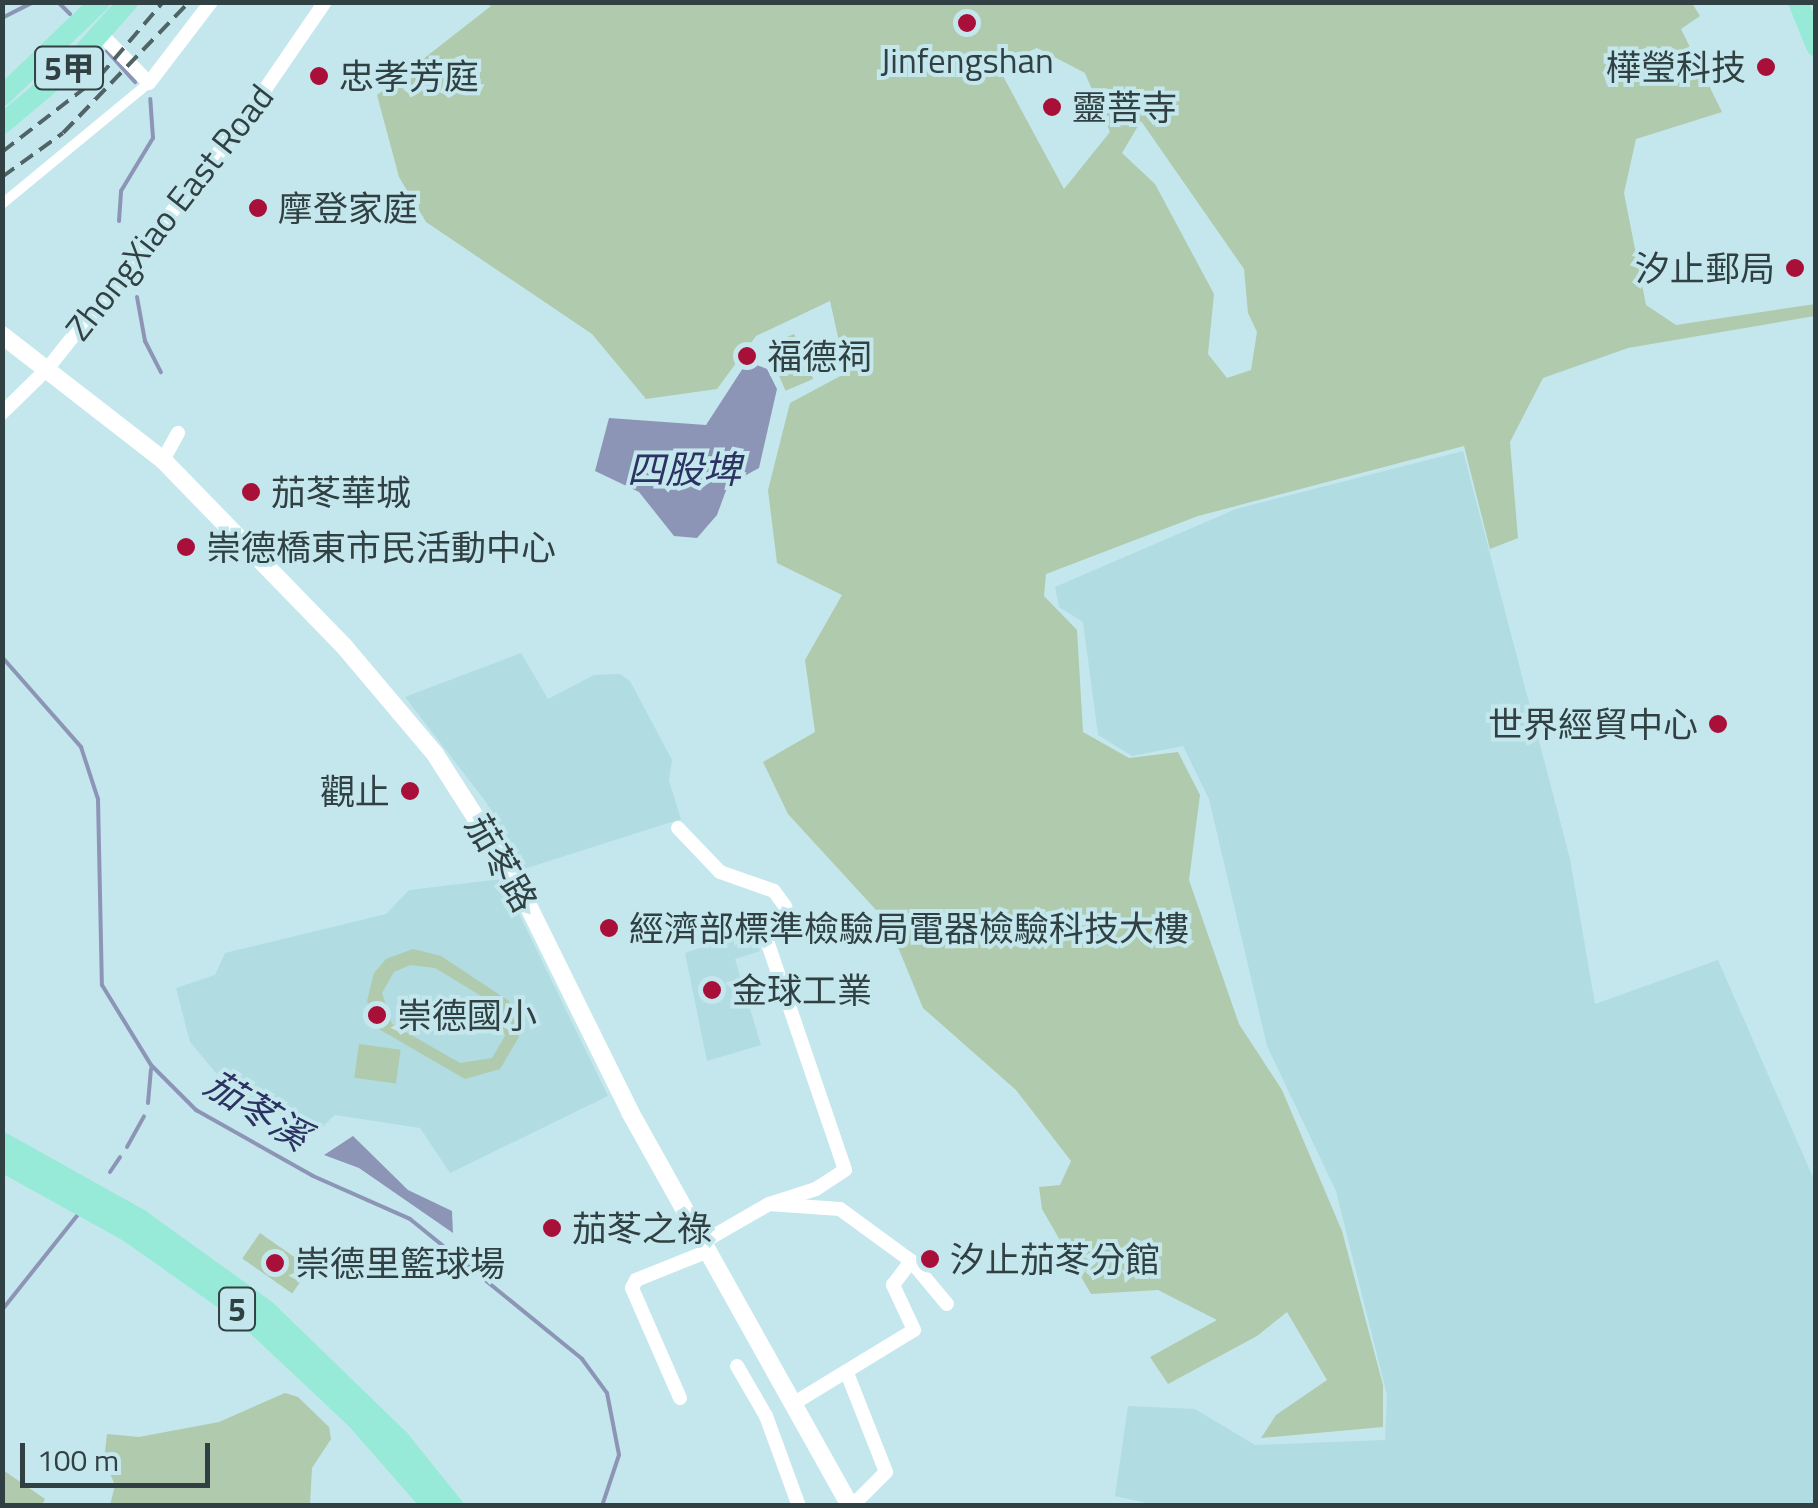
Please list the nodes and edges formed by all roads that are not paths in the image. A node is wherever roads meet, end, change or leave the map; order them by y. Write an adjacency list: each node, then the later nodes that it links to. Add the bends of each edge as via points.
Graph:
1 (100, 2): 9 (main road, 5甲)
2 (128, 2): 6 (main road, 5甲)
3 (211, 2): 8 (street)
4 (325, 2): 13 (street, ZhongXiao East Road, via 242,124)
5 (1798, 2): 7 (main road)
6 (102, 35): 8 (street); 10 (main road, 5甲)
7 (1816, 46)
8 (149, 84): 11 (street)
9 (2, 96)
10 (2, 124)
11 (2, 204)
12 (2, 334): 13 (street, 茄苳路)
13 (48, 368): 14 (street, ZhongXiao East Road); 16 (street, 茄苳路)
14 (2, 414)
15 (178, 433): 16 (street)
16 (163, 460): 21 (street, 茄苳路, via 343,645 435,754 515,879 630,1112)
17 (678, 828): 20 (street, via 720,872 774,891 788,917 764,932 845,1170 816,1189)
18 (2, 1142): 29 (main road, 5, via 140,1218 266,1310 400,1440)
19 (2, 1162): 28 (main road, 5, via 130,1233 243,1313 355,1418)
20 (769, 1204): 21 (street); 22 (street, via 840,1209)
21 (706, 1247): 26 (street, via 636,1280 632,1300); 27 (street, 茄苳路)
22 (911, 1262): 23 (street); 25 (street, via 894,1285 914,1330)
23 (948, 1304)
24 (737, 1366): 30 (street, via 766,1416)
25 (847, 1373): 27 (street); 31 (street, via 886,1472)
26 (680, 1398)
27 (796, 1402): 31 (street, 茄苳路)
28 (432, 1506)
29 (454, 1506)
30 (800, 1506)
31 (851, 1506)

